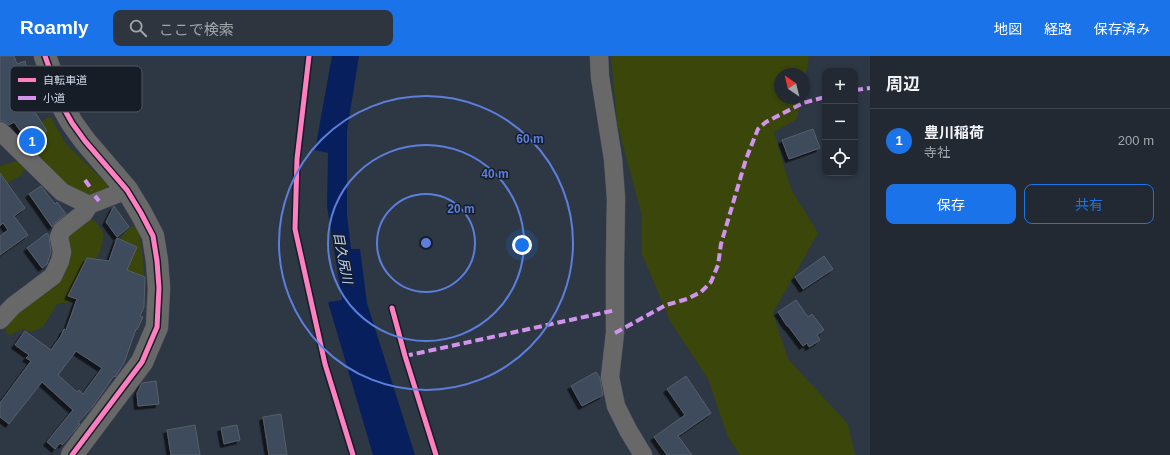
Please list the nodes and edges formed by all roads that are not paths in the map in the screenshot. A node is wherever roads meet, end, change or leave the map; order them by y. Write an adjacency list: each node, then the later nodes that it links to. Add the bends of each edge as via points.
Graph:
1 (45, 56): 3 (street)
2 (599, 56): 10 (street, via 616,198 616,333 610,377 616,406)
3 (49, 66)
4 (66, 112): 6 (street, via 85,141)
5 (0, 131): 7 (street, via 62,192)
6 (127, 190): 7 (street); 9 (street, via 142,212 153,236 157,261 157,327 142,362)
7 (89, 205): 8 (street, via 84,213 62,230 59,237 62,252 52,276 13,306)
8 (0, 320)
9 (72, 455)
10 (643, 455)

